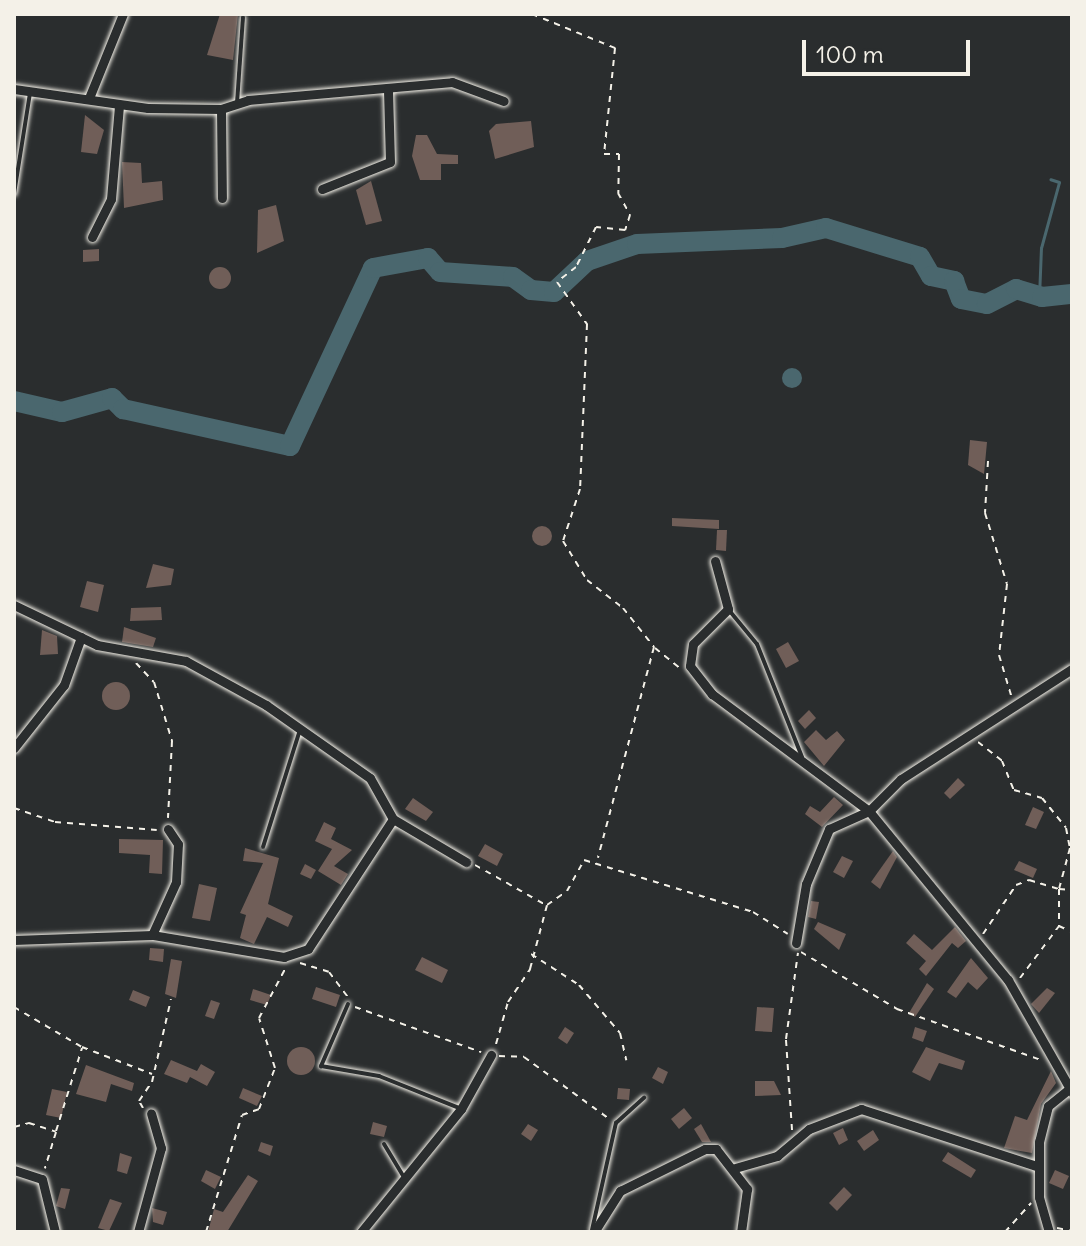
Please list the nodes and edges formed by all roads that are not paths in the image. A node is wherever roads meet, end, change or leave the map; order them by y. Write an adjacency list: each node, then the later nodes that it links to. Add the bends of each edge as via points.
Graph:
1 (123, 14): 6 (street)
2 (243, 17): 8 (lane)
3 (14, 89): 5 (street)
4 (388, 89): 7 (street, via 452,82); 8 (street); 11 (street, via 394,120 390,162)
5 (30, 93): 6 (street); 12 (lane)
6 (89, 98): 9 (street)
7 (504, 101)
8 (237, 103): 10 (street)
9 (119, 105): 10 (street); 14 (street, via 111,199)
10 (221, 109): 13 (street)
11 (322, 189)
12 (14, 194)
13 (222, 198)
14 (92, 237)
15 (715, 561): 17 (street)
16 (14, 605): 18 (street)
17 (728, 609): 22 (lane, via 757,644); 22 (street, via 688,655 702,683)
18 (81, 637): 20 (street, via 133,655 186,661); 21 (street, via 64,685)
19 (1072, 669): 23 (street, via 901,779)
20 (300, 730): 24 (street, via 370,778); 26 (lane)
21 (14, 748)
22 (804, 763): 23 (street)
23 (869, 811): 30 (street, via 849,814 829,829 806,884); 33 (street, via 1015,990)
24 (393, 819): 27 (street); 28 (street, via 308,949 284,957)
25 (168, 829): 28 (street, via 178,844 176,882)
26 (263, 847)
27 (466, 862)
28 (152, 935): 29 (street)
29 (14, 940)
30 (797, 947)
31 (348, 1004): 35 (lane, via 321,1066 379,1076)
32 (491, 1055): 35 (street)
33 (1071, 1090): 38 (street, via 1048,1106)
34 (644, 1098): 46 (lane, via 616,1123)
35 (461, 1109): 41 (street)
36 (151, 1113): 44 (street, via 161,1148)
37 (384, 1144): 41 (lane)
38 (1036, 1166): 39 (street, via 861,1109 792,1143 777,1156); 42 (street)
39 (735, 1168): 46 (street, via 716,1149 705,1149 657,1169 620,1191); 47 (street, via 747,1189)
40 (14, 1170): 43 (street, via 42,1179)
41 (406, 1181): 45 (street)
42 (1048, 1230)
43 (55, 1232)
44 (138, 1232)
45 (361, 1232)
46 (593, 1232)
47 (741, 1232)

